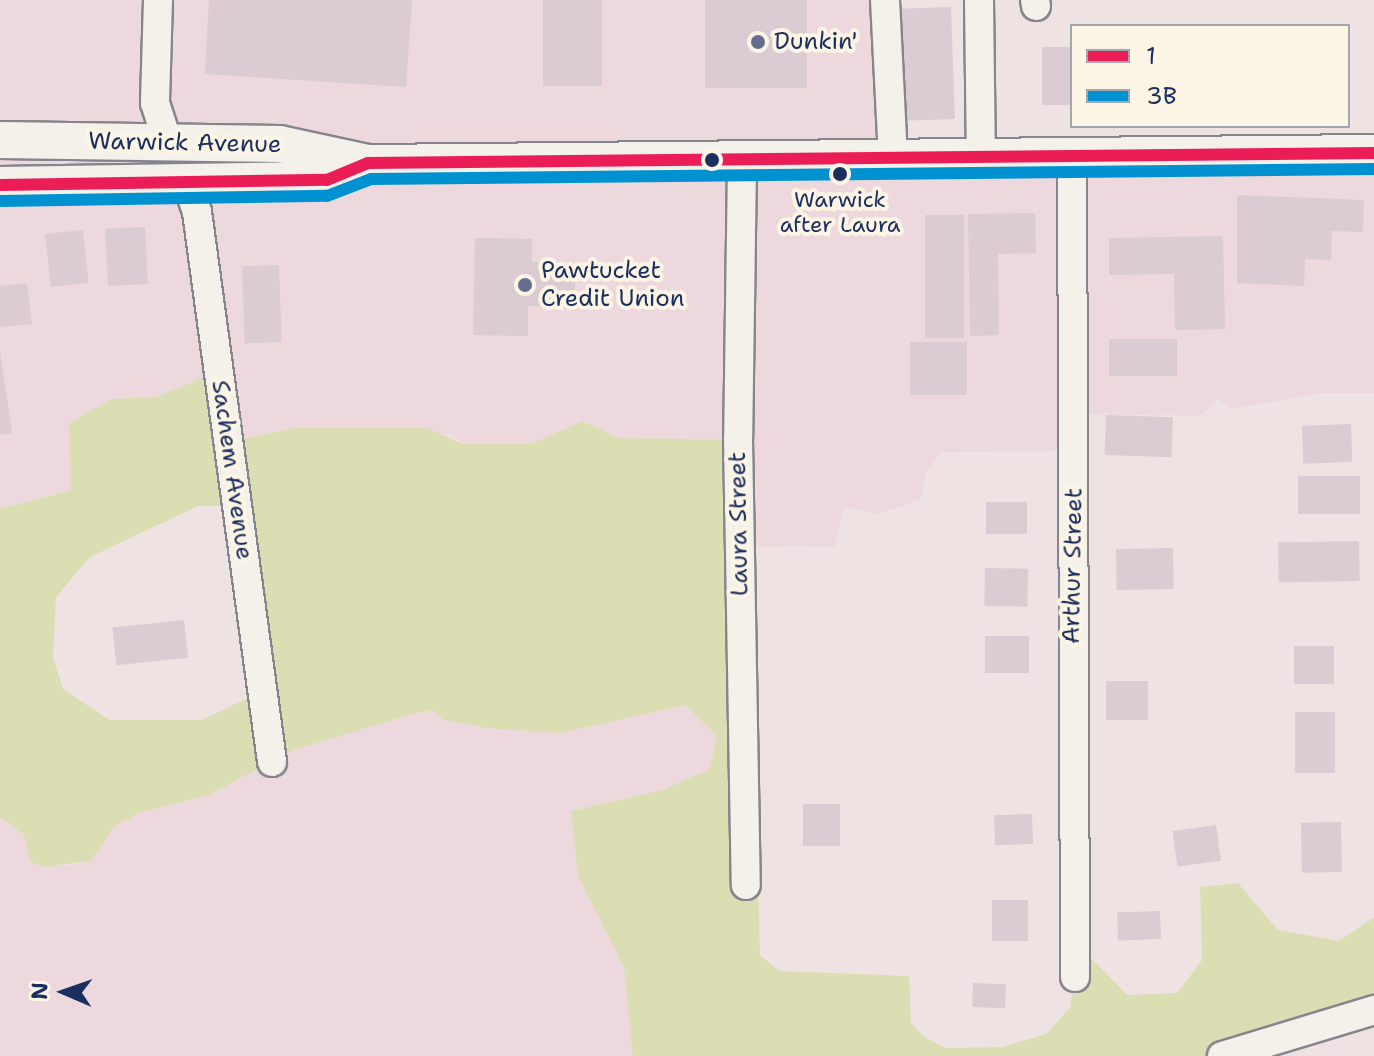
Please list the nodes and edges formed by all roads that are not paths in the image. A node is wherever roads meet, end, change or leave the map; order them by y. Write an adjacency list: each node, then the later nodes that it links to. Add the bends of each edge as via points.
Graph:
1 (158, 0): 5 (street, via 155,103)
2 (885, 0): 9 (street)
3 (979, 0): 8 (street)
4 (0, 140): 5 (main road, Warwick Avenue)
5 (168, 143): 10 (main road, Warwick Avenue, via 280,144)
6 (1374, 153): 7 (main road, Warwick Avenue)
7 (1072, 154): 8 (main road, Warwick Avenue); 16 (street, Arthur Street)
8 (981, 157): 9 (main road, Warwick Avenue)
9 (893, 160): 11 (main road, Warwick Avenue)
10 (368, 163): 11 (main road, Warwick Avenue); 12 (main road, Warwick Avenue, via 327,180)
11 (742, 163): 15 (street, Laura Street, via 738,439)
12 (186, 180): 13 (main road, Warwick Avenue); 14 (street, Sachem Avenue, via 197,212)
13 (0, 185)
14 (272, 762)
15 (746, 885)
16 (1075, 977)
17 (1374, 1010): 18 (street)
18 (1222, 1056)

